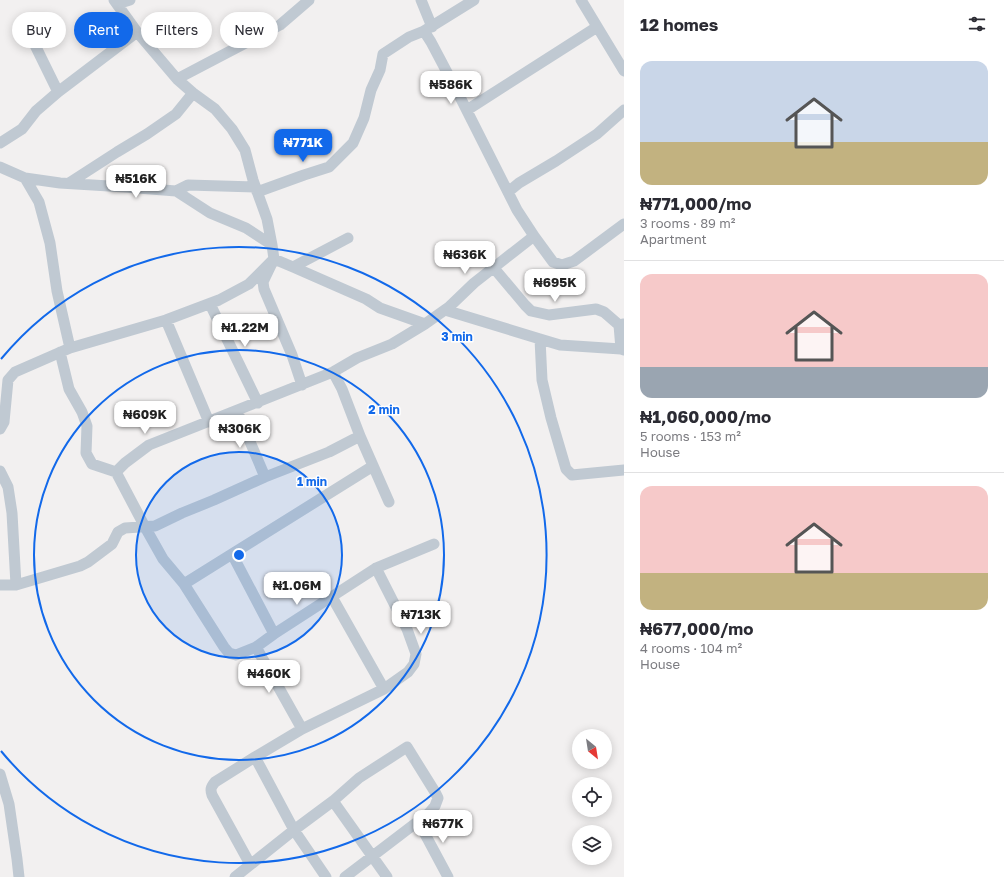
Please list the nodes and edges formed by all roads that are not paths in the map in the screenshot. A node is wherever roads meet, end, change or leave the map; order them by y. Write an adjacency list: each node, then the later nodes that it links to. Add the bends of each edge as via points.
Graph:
1 (130, 0): 6 (street)
2 (308, 0): 12 (street, via 280,25)
3 (421, 0): 8 (street)
4 (474, 0): 8 (street)
5 (581, 0): 7 (street)
6 (116, 2): 9 (street)
7 (597, 27): 11 (street); 15 (street)
8 (428, 29): 15 (street, via 431,42); 21 (street, via 409,37 383,54 364,118 353,143 329,167)
9 (137, 32): 12 (street); 13 (street)
10 (36, 48): 13 (street)
11 (624, 71)
12 (177, 79): 14 (street)
13 (58, 92): 17 (street, via 36,111 22,128)
14 (193, 93): 20 (street, via 176,114); 21 (street, via 215,108 232,129 245,150)
15 (467, 110): 23 (street)
16 (624, 110): 23 (street, via 597,134)
17 (0, 143)
18 (0, 167): 19 (street)
19 (25, 178): 20 (street); 37 (street, via 39,202 50,243)
20 (69, 183): 22 (street)
21 (256, 190): 22 (street, via 188,185); 27 (street, via 267,219)
22 (176, 191): 27 (street, via 210,212 246,228)
23 (508, 192): 25 (street)
24 (624, 224): 25 (street, via 574,261 562,265 553,262)
25 (534, 236): 30 (street)
26 (348, 238): 29 (street)
27 (272, 245): 28 (street)
28 (274, 259): 29 (street); 31 (street, via 249,284); 40 (street, via 263,282 264,289)
29 (293, 267): 34 (street, via 366,299 380,308)
30 (493, 267): 32 (street); 35 (street, via 531,311 549,315 596,310 604,312)
31 (210, 304): 33 (street); 41 (street)
32 (445, 310): 34 (street); 36 (street)
33 (166, 320): 37 (street); 43 (street)
34 (425, 324): 39 (street, via 392,344 357,358)
35 (622, 325): 38 (street)
36 (540, 339): 38 (street, via 560,345); 47 (street, via 542,380 566,469 572,475)
37 (65, 350): 44 (street, via 15,372 8,380 4,422); 49 (street, via 69,389 87,426 86,453 92,464)
38 (622, 350)
39 (333, 372): 40 (street); 45 (street)
40 (302, 385): 41 (street)
41 (258, 403): 42 (street)
42 (237, 411): 43 (street); 50 (street)
43 (209, 422): 49 (street, via 150,445)
44 (0, 429)
45 (360, 436): 46 (street); 50 (street, via 329,452)
46 (373, 466): 51 (street); 54 (street)
47 (624, 470)
48 (0, 471): 58 (street, via 8,487 12,513)
49 (116, 472): 52 (street)
50 (265, 477): 52 (street, via 155,526)
51 (389, 502)
52 (145, 527): 56 (street, via 163,558); 58 (street, via 125,528 118,532 112,544 80,566)
53 (434, 544): 55 (street)
54 (232, 554): 56 (street); 60 (street)
55 (376, 568): 59 (street); 62 (street, via 407,629 416,654 414,664 408,672)
56 (184, 584): 61 (street, via 229,653 236,655)
57 (0, 585): 58 (street)
58 (16, 585)
59 (332, 597): 60 (street); 62 (street)
60 (274, 634): 61 (street)
61 (256, 647): 63 (street)
62 (384, 689): 63 (street)
63 (302, 729): 64 (street)
64 (255, 756): 68 (street); 70 (street, via 215,782 211,790)
65 (0, 774): 71 (street, via 9,804)
66 (333, 801): 67 (street, via 359,778 407,747 438,798 429,813); 68 (street); 69 (street)
67 (418, 821): 69 (street); 76 (street)
68 (294, 830): 70 (street); 73 (street)
69 (373, 856): 74 (street); 75 (street)
70 (250, 864): 72 (street)
71 (19, 877)
72 (235, 877)
73 (326, 877)
74 (345, 877)
75 (387, 877)
76 (448, 877)

